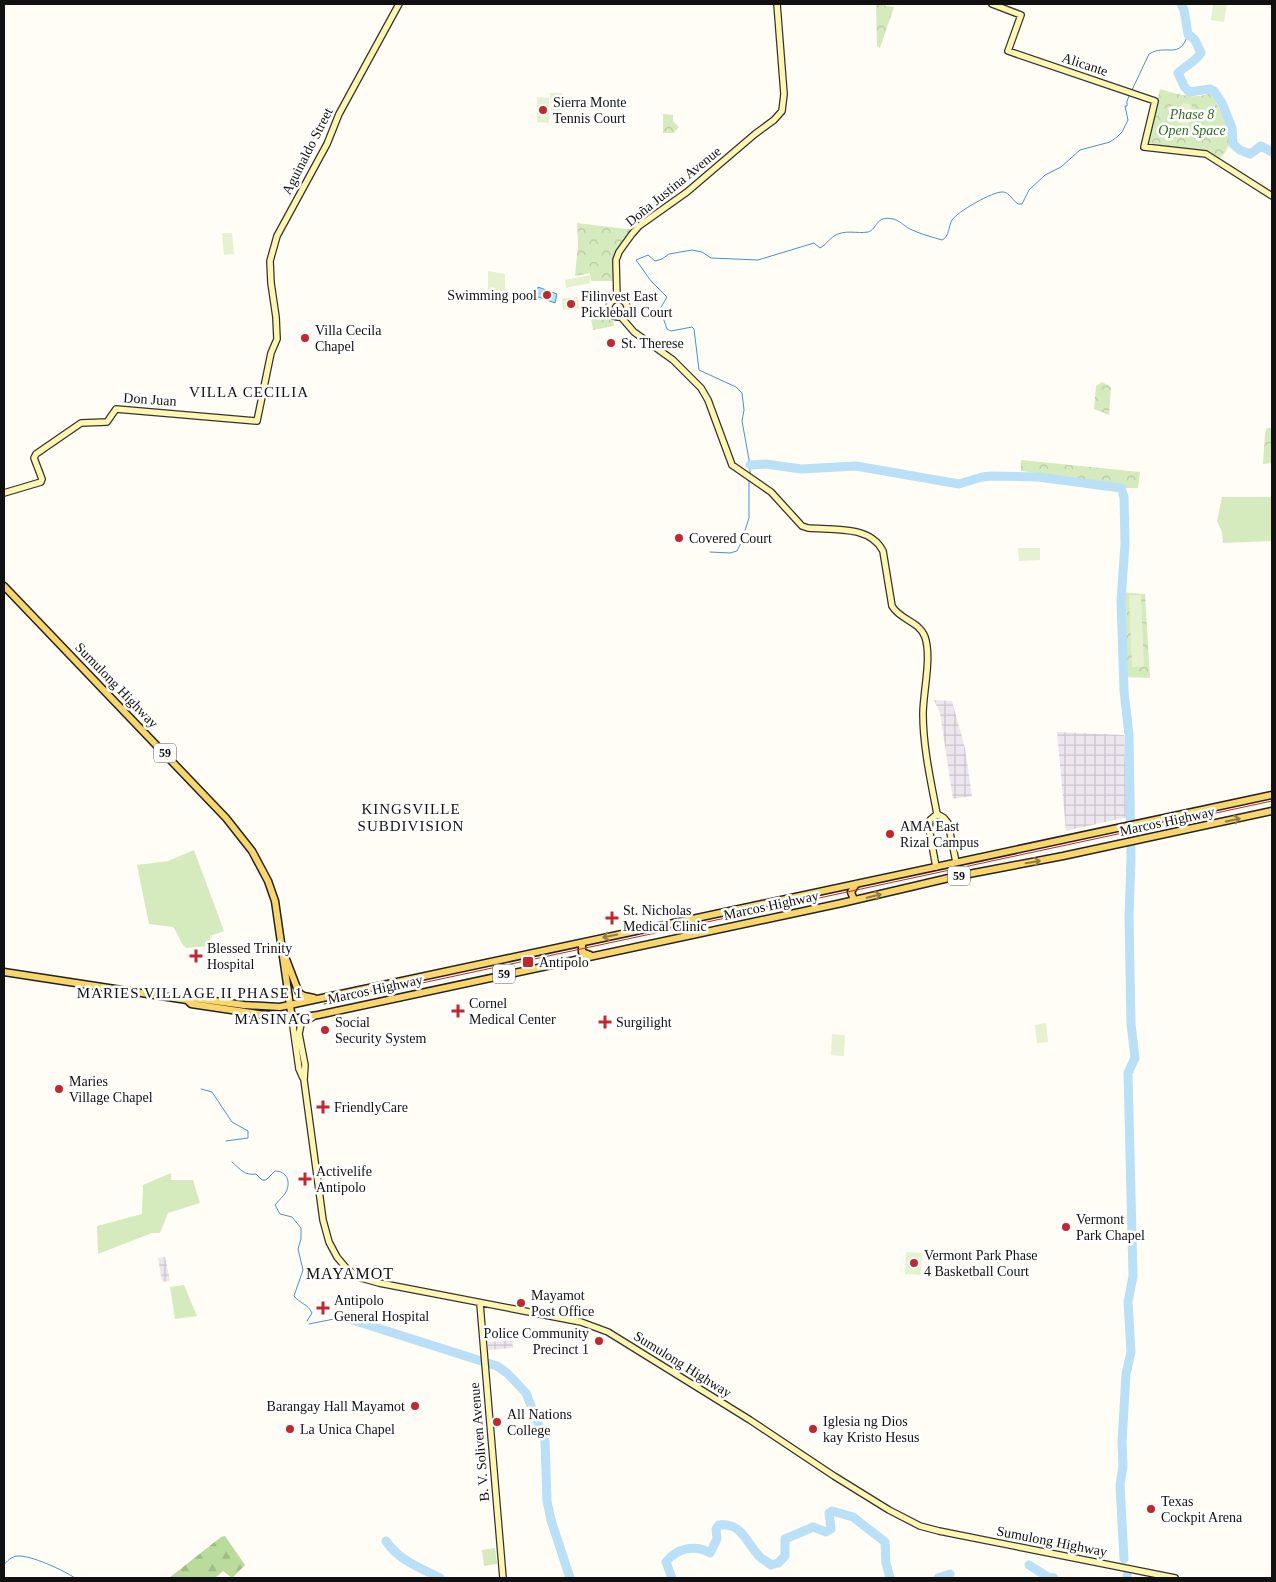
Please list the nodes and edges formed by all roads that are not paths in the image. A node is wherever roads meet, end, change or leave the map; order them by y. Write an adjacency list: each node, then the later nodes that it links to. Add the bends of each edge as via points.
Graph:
1 (399, 4): 7 (street, Aguinaldo Street, via 277,236 270,262 277,340 271,352)
2 (777, 4): 5 (street, Doña Justina Avenue, via 784,94 782,111 687,192 639,226 616,260)
3 (992, 4): 4 (street, Alicante, via 1021,15 1008,51 1154,101 1144,147 1206,154)
4 (1272, 196)
5 (617, 299): 6 (street, via 627,306); 6 (street, via 611,302 609,310 615,317)
6 (621, 317): 12 (street, via 634,332 673,360 701,388 732,465 771,492 802,526 863,533 880,545 892,606 921,630 927,649 923,722)
7 (257, 421): 8 (street, Don Juan, via 116,408 107,422 81,423 36,454 34,458 41,482)
8 (4, 493)
9 (4, 586): 21 (main road, Sumulong Highway / 59, via 236,829 260,863 268,881 275,901)
10 (1272, 795): 13 (main road, Marcos Highway / 59)
11 (1272, 812): 15 (main road, Marcos Highway / 59, one-way to 11)
12 (937, 814): 13 (street, via 948,823); 14 (street, via 930,820 929,828)
13 (958, 862): 14 (main road, Marcos Highway / 59); 15 (main road)
14 (934, 867): 16 (main road); 17 (main road, Marcos Highway / 59)
15 (963, 875): 16 (main road, Marcos Highway / 59)
16 (935, 881): 19 (main road, Marcos Highway / 59, one-way to 16)
17 (856, 884): 18 (main road, Marcos Highway / 59); 19 (main road, via 851,892)
18 (842, 895): 19 (main road, Marcos Highway / 59); 20 (main road, Marcos Highway / 59, one-way to 20); 22 (main road, Marcos Highway / 59)
19 (854, 900)
20 (582, 943): 22 (main road, via 582,952); 23 (main road, Marcos Highway / 59)
21 (282, 946): 26 (main road, via 299,993); 28 (main road, Sumulong Highway / 59)
22 (594, 955): 25 (main road, Marcos Highway / 59)
23 (456, 970): 25 (main road, via 453,978); 26 (main road, Marcos Highway / 59)
24 (4, 972): 27 (main road, Marcos Highway)
25 (459, 984): 29 (main road, Marcos Highway / 59)
26 (318, 999): 28 (main road, Marcos Highway / 59)
27 (187, 1000): 28 (main road, Marcos Highway, via 268,1007); 30 (main road, Marcos Highway, via 191,1004)
28 (290, 1004): 30 (main road, Sumulong Highway / 59)
29 (318, 1015): 30 (main road, Marcos Highway / 59); 31 (street, Sumulong Highway, via 299,1028)
30 (292, 1018): 31 (street, Sumulong Highway, via 299,1069)
31 (304, 1080): 32 (street, Sumulong Highway, via 323,1220 329,1242 340,1261 361,1278)
32 (480, 1304): 33 (street, B. V. Soliven Avenue); 34 (street, Sumulong Highway, via 581,1322 608,1332 868,1497 920,1526)
33 (503, 1578)
34 (1174, 1578)

